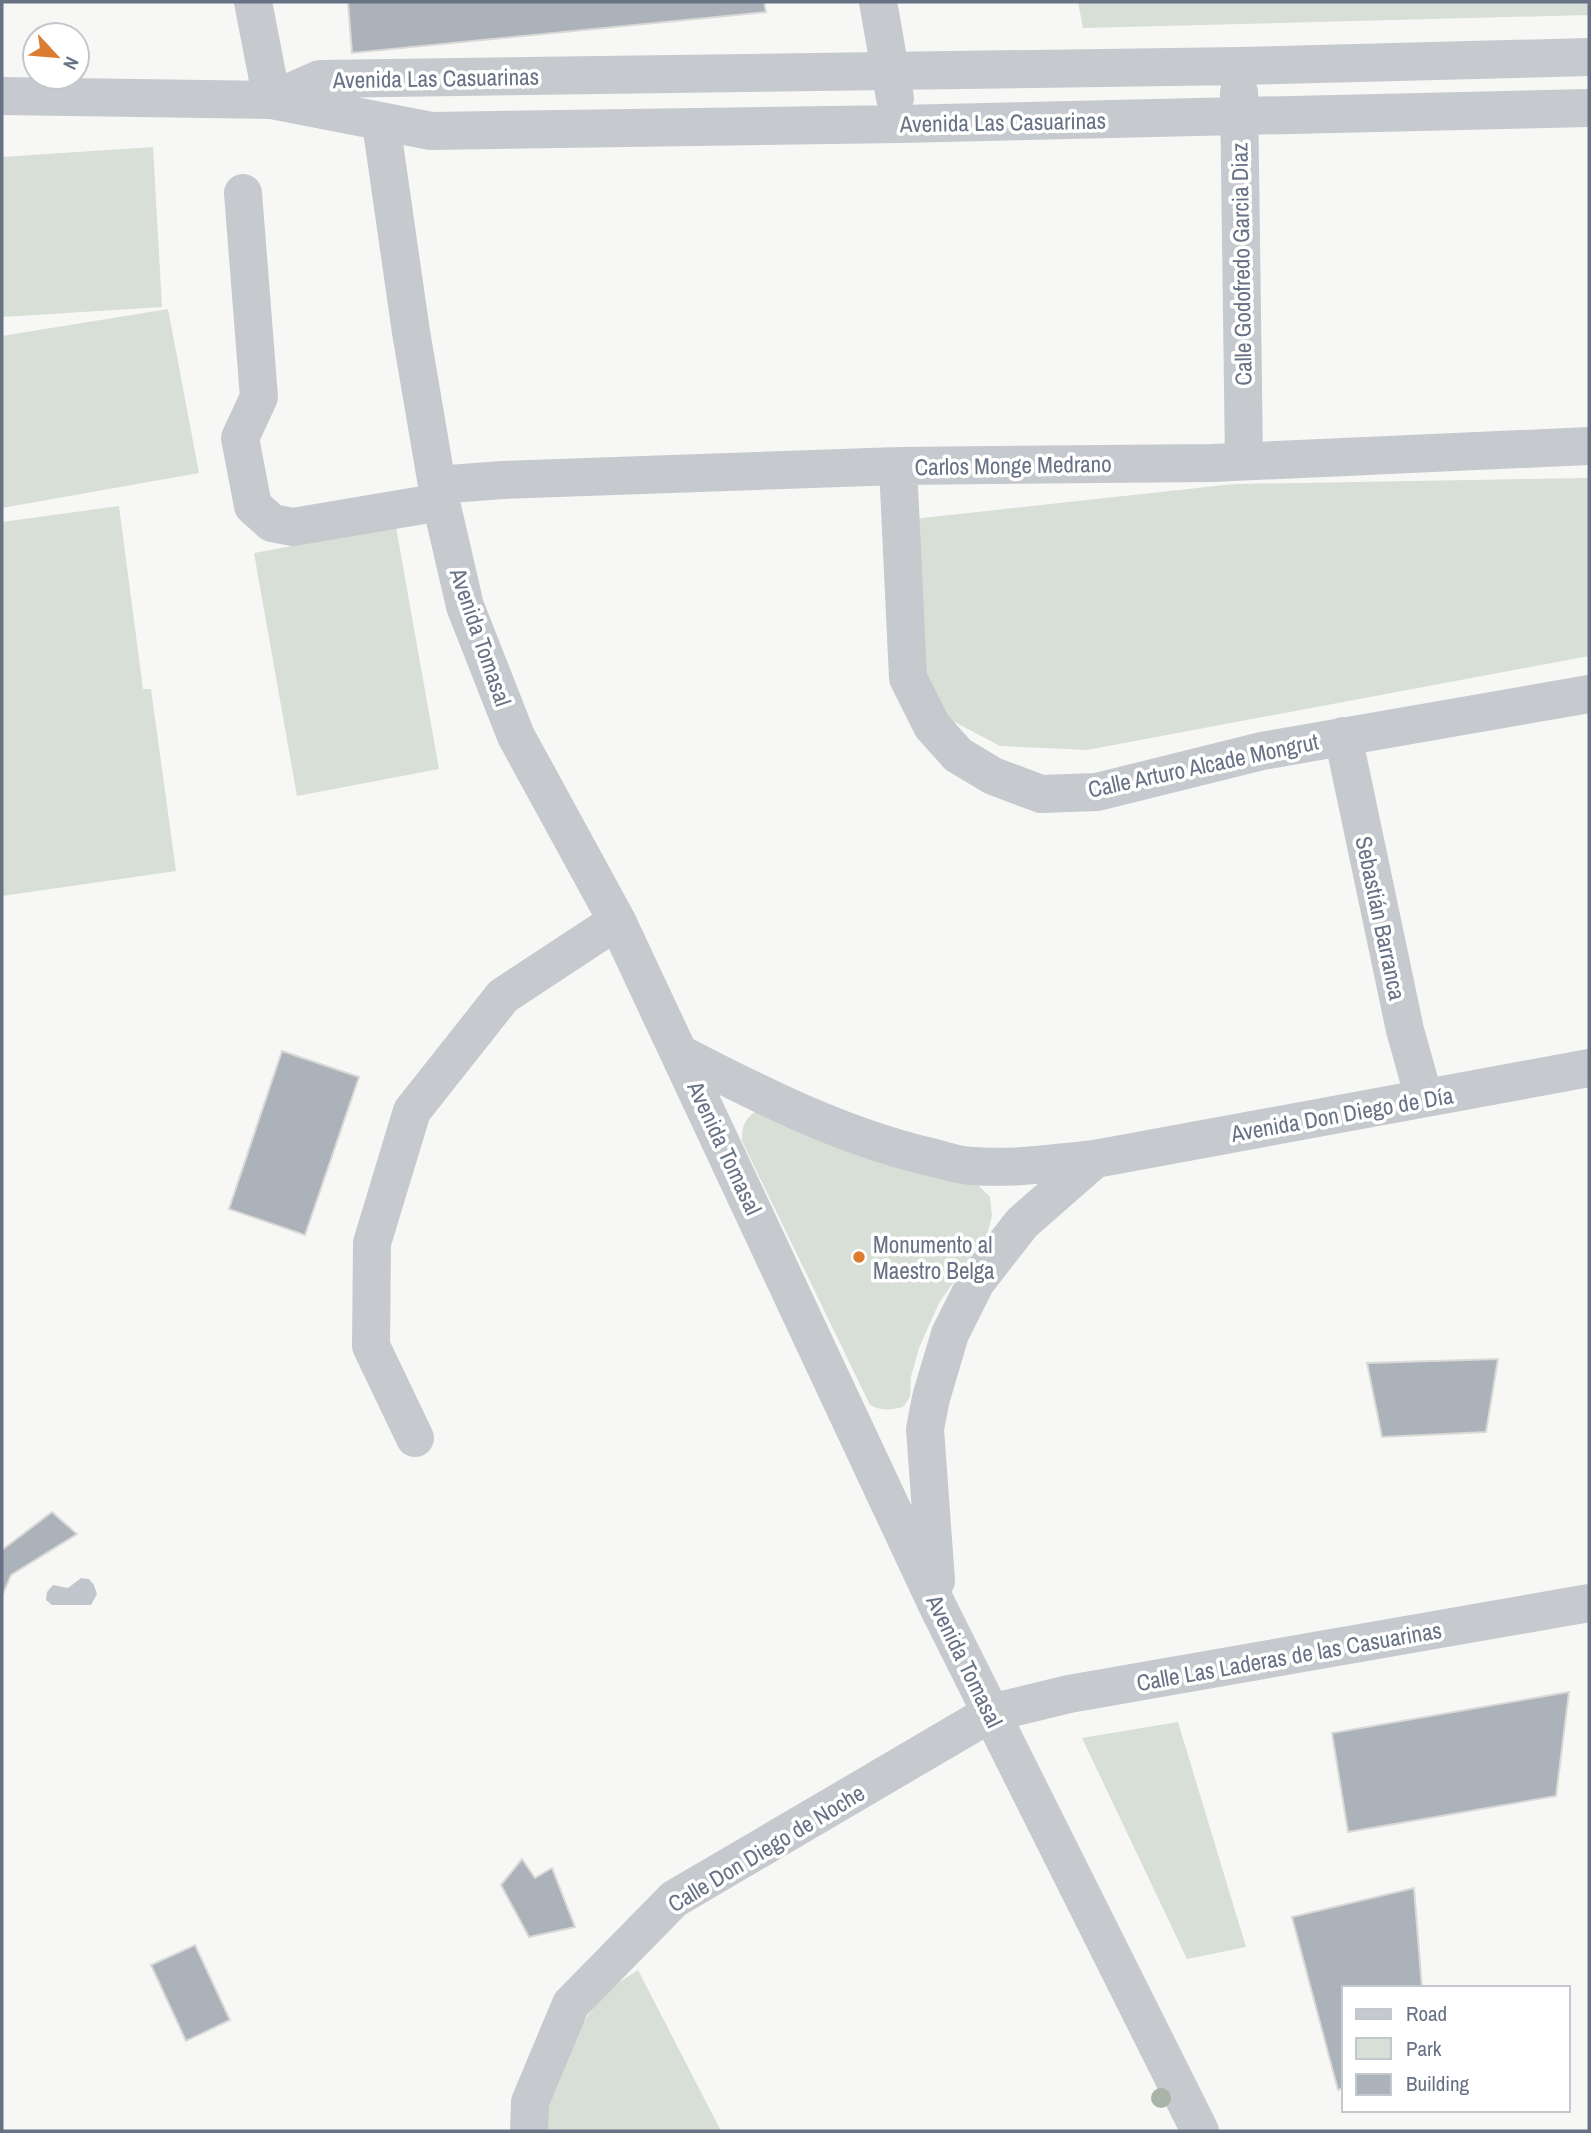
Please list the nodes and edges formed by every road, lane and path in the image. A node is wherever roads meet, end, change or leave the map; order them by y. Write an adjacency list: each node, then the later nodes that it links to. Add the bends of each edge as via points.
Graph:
1 (253, 2): 7 (street)
2 (878, 2): 5 (street)
3 (1589, 57): 4 (street, Avenida Las Casuarinas)
4 (1239, 66): 5 (street, Avenida Las Casuarinas); 9 (street, Calle Godofredo Garcia Diaz)
5 (890, 72): 7 (street, Avenida Las Casuarinas, via 320,79); 11 (street)
6 (2, 96): 7 (street)
7 (272, 100): 10 (street, Avenida Las Casuarinas)
8 (1589, 108): 9 (street, Avenida Las Casuarinas)
9 (1239, 117): 11 (street, Avenida Las Casuarinas); 14 (street, Calle Godofredo Garcia Diaz)
10 (381, 123): 11 (street, Avenida Las Casuarinas, via 431,131); 16 (street, Avenida Tomasal)
11 (899, 124)
12 (243, 193): 16 (street, Carlos Monge Medrano, via 259,397 240,439 253,506 272,523 293,527)
13 (1589, 446): 14 (street, Carlos Monge Medrano)
14 (1244, 461): 15 (street, Carlos Monge Medrano)
15 (898, 466): 16 (street, Carlos Monge Medrano, via 502,480); 18 (street, Calle Arturo Alcade Mongrut, via 908,678 932,726 958,755 993,776 1041,794 1097,792)
16 (439, 493): 19 (street, Avenida Tomasal, via 465,606 516,736)
17 (1589, 694): 18 (street, Calle Arturo Alcade Mongrut)
18 (1343, 736): 22 (street, Sebastián Barranca, via 1405,1030)
19 (617, 921): 20 (street, Avenida Tomasal); 24 (street, via 503,996 411,1111 372,1243 371,1346)
20 (681, 1054): 23 (street, Avenida Don Diego de Día, via 823,1123 888,1147 970,1166); 26 (street, Avenida Tomasal)
21 (1589, 1069): 22 (street, Avenida Don Diego de Día)
22 (1424, 1098): 23 (street, Avenida Don Diego de Día)
23 (1095, 1159): 26 (street, via 1022,1223 976,1282 950,1334 925,1429)
24 (415, 1438)
25 (1589, 1603): 27 (street, Calle Las Laderas de las Casuarinas, via 1069,1694)
26 (938, 1607): 27 (street, Avenida Tomasal)
27 (991, 1713): 28 (street, Calle Don Diego de Noche, via 674,1899 571,2004 530,2102); 29 (street, Avenida Tomasal)
28 (529, 2131)
29 (1200, 2131)

